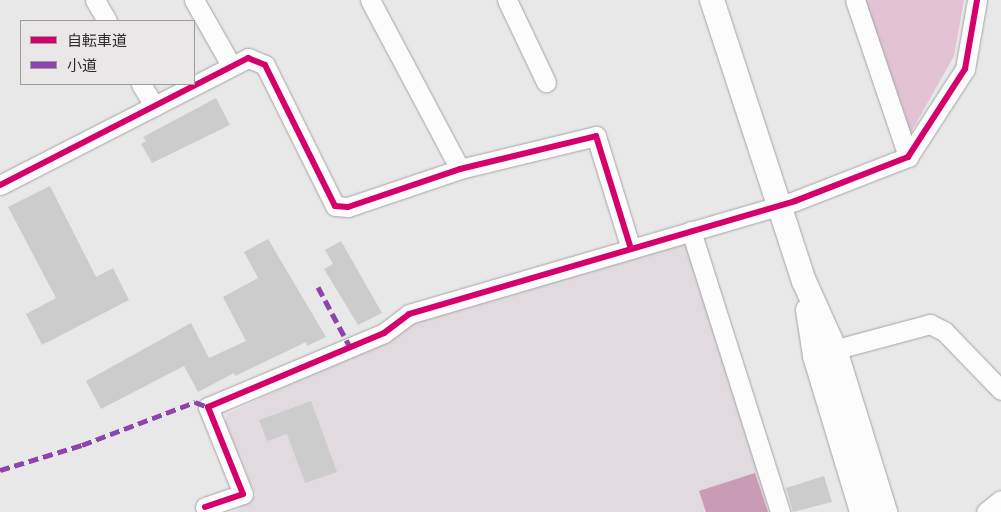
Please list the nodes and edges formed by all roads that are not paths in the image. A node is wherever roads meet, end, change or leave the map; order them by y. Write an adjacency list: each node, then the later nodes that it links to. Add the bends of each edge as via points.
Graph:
1 (95, 0): 8 (street)
2 (194, 0): 9 (street)
3 (370, 0): 16 (street)
4 (506, 0): 10 (street)
5 (712, 0): 18 (street)
6 (855, 0): 15 (street)
7 (978, 0): 15 (street, via 965,69)
8 (106, 20)
9 (232, 66): 13 (street); 16 (street, via 248,58 265,65 334,206 348,207)
10 (546, 82)
11 (142, 85): 14 (street)
12 (195, 85): 14 (street)
13 (195, 85)
14 (154, 106): 17 (street)
15 (908, 157): 18 (street, via 816,194)
16 (460, 169): 20 (street, via 596,136)
17 (0, 185)
18 (778, 205): 19 (street); 21 (street)
19 (691, 231): 20 (street); 25 (street)
20 (631, 249): 24 (street, via 409,314 384,333 208,407 243,494)
21 (825, 353): 22 (street, via 930,324 944,331); 26 (street); 27 (street)
22 (1001, 390)
23 (1001, 500): 28 (street)
24 (205, 507)
25 (780, 512)
26 (862, 512)
27 (886, 512)
28 (986, 512)

